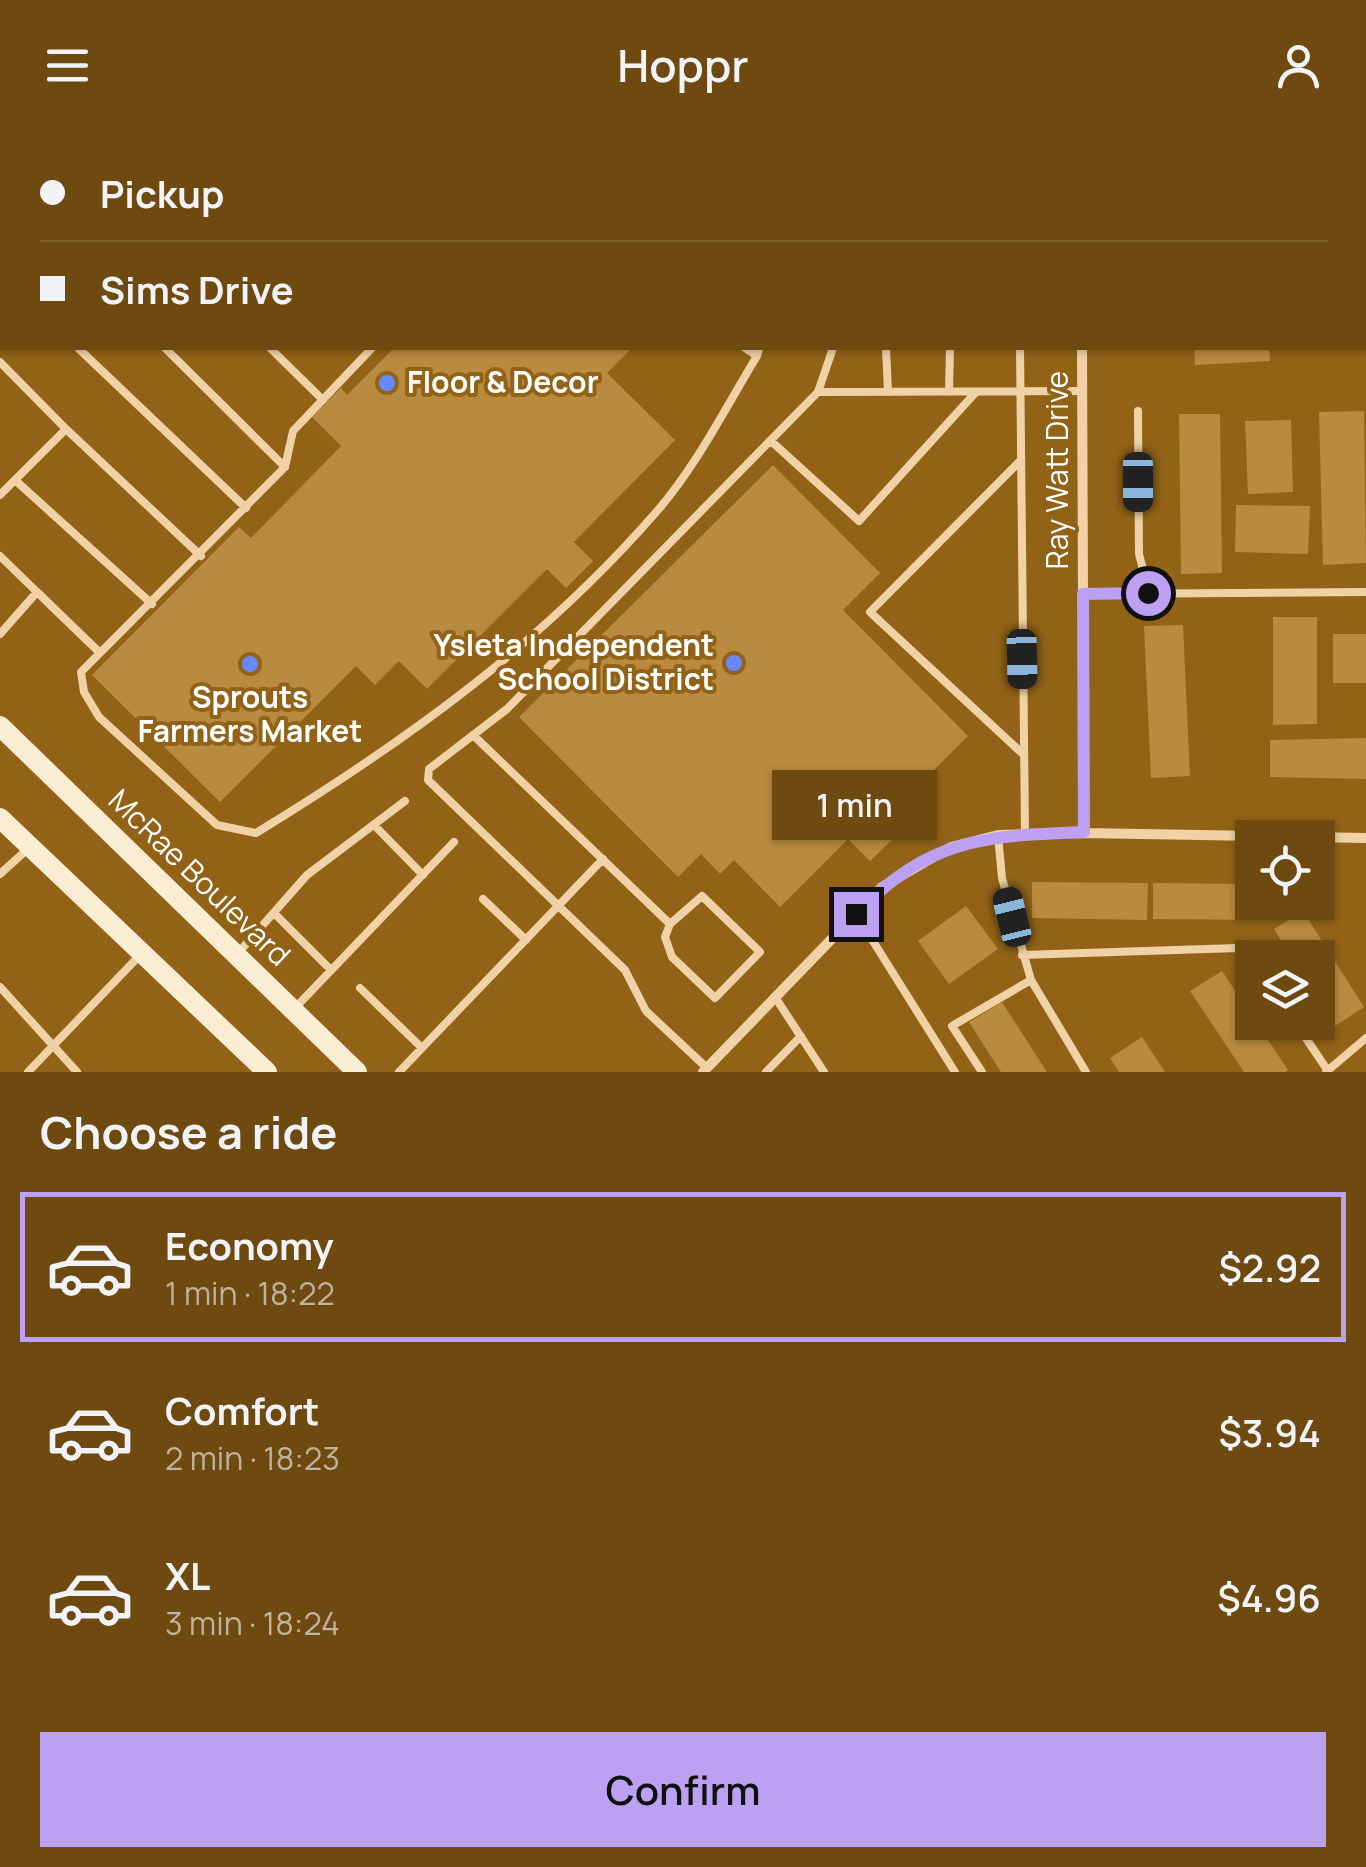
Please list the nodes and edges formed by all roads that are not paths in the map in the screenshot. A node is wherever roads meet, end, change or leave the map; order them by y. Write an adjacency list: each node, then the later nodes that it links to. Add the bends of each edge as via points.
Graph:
1 (80, 350): 26 (lane)
2 (167, 350): 23 (lane)
3 (272, 350): 18 (lane)
4 (369, 350): 18 (lane)
5 (832, 350): 13 (lane)
6 (886, 350): 14 (lane)
7 (950, 350): 15 (lane)
8 (1020, 350): 17 (lane)
9 (1082, 350): 12 (street, Ray Watt Drive)
10 (758, 352): 35 (lane, via 660,508 515,655 382,755 256,833 217,826 99,716 81,672)
11 (0, 362): 20 (lane)
12 (1082, 391): 17 (lane); 32 (street, Ray Watt Drive)
13 (818, 392): 14 (lane); 21 (lane)
14 (888, 392): 15 (lane)
15 (949, 392): 16 (lane)
16 (976, 392): 17 (lane); 21 (lane, via 859,521)
17 (1019, 392): 22 (lane)
18 (324, 400): 23 (lane, via 293,431)
19 (1138, 411): 31 (lane, via 1139,554)
20 (66, 429): 24 (lane); 28 (lane)
21 (771, 441): 37 (lane, via 507,709)
22 (1020, 461): 38 (lane); 38 (lane, via 870,612)
23 (284, 467): 26 (lane)
24 (15, 480): 25 (lane); 33 (lane)
25 (0, 495)
26 (246, 508): 28 (lane)
27 (0, 556): 29 (lane)
28 (200, 556): 33 (lane)
29 (37, 592): 34 (lane); 35 (lane)
30 (1366, 592): 31 (lane)
31 (1148, 593): 32 (lane)
32 (1083, 594): 42 (street, Ray Watt Drive)
33 (152, 604): 35 (lane)
34 (0, 634)
35 (98, 651)
36 (0, 726): 59 (main road, McRae Boulevard)
37 (473, 735): 48 (lane); 52 (lane, via 429,768 428,780)
38 (1024, 755): 44 (lane)
39 (405, 801): 41 (lane)
40 (0, 818): 47 (main road)
41 (374, 825): 50 (lane); 53 (lane, via 307,875)
42 (1084, 832): 44 (street); 45 (street)
43 (998, 835): 44 (street); 54 (street, via 924,860); 60 (lane)
44 (1025, 835)
45 (1366, 838)
46 (454, 842): 50 (lane)
47 (30, 847): 49 (lane); 58 (main road)
48 (603, 859): 52 (lane); 55 (lane)
49 (0, 874)
50 (423, 875): 61 (lane)
51 (483, 899): 56 (lane)
52 (560, 904): 56 (lane); 72 (lane, via 626,970 646,1011)
53 (274, 913): 59 (lane); 61 (lane)
54 (856, 914): 65 (street); 80 (lane)
55 (670, 924): 55 (lane, via 702,896 760,952 715,998 672,957 665,937)
56 (526, 940): 71 (lane)
57 (1235, 948): 60 (lane)
58 (141, 954): 70 (lane); 75 (main road)
59 (236, 955): 66 (main road, McRae Boulevard)
60 (1022, 955): 62 (lane)
61 (330, 970): 66 (lane)
62 (1030, 980): 81 (lane, via 952,1026); 82 (lane)
63 (0, 987): 70 (lane)
64 (360, 988): 71 (lane)
65 (776, 997): 67 (lane); 72 (street)
66 (293, 1010): 76 (main road, McRae Boulevard)
67 (800, 1036): 78 (lane); 79 (lane)
68 (1366, 1038): 83 (lane)
69 (1307, 1040): 83 (lane)
70 (55, 1045): 73 (lane); 74 (lane)
71 (422, 1048): 77 (lane)
72 (705, 1070)
73 (28, 1072)
74 (77, 1072)
75 (267, 1072)
76 (357, 1072)
77 (399, 1072)
78 (766, 1072)
79 (824, 1072)
80 (955, 1072)
81 (982, 1072)
82 (1086, 1072)
83 (1327, 1072)

